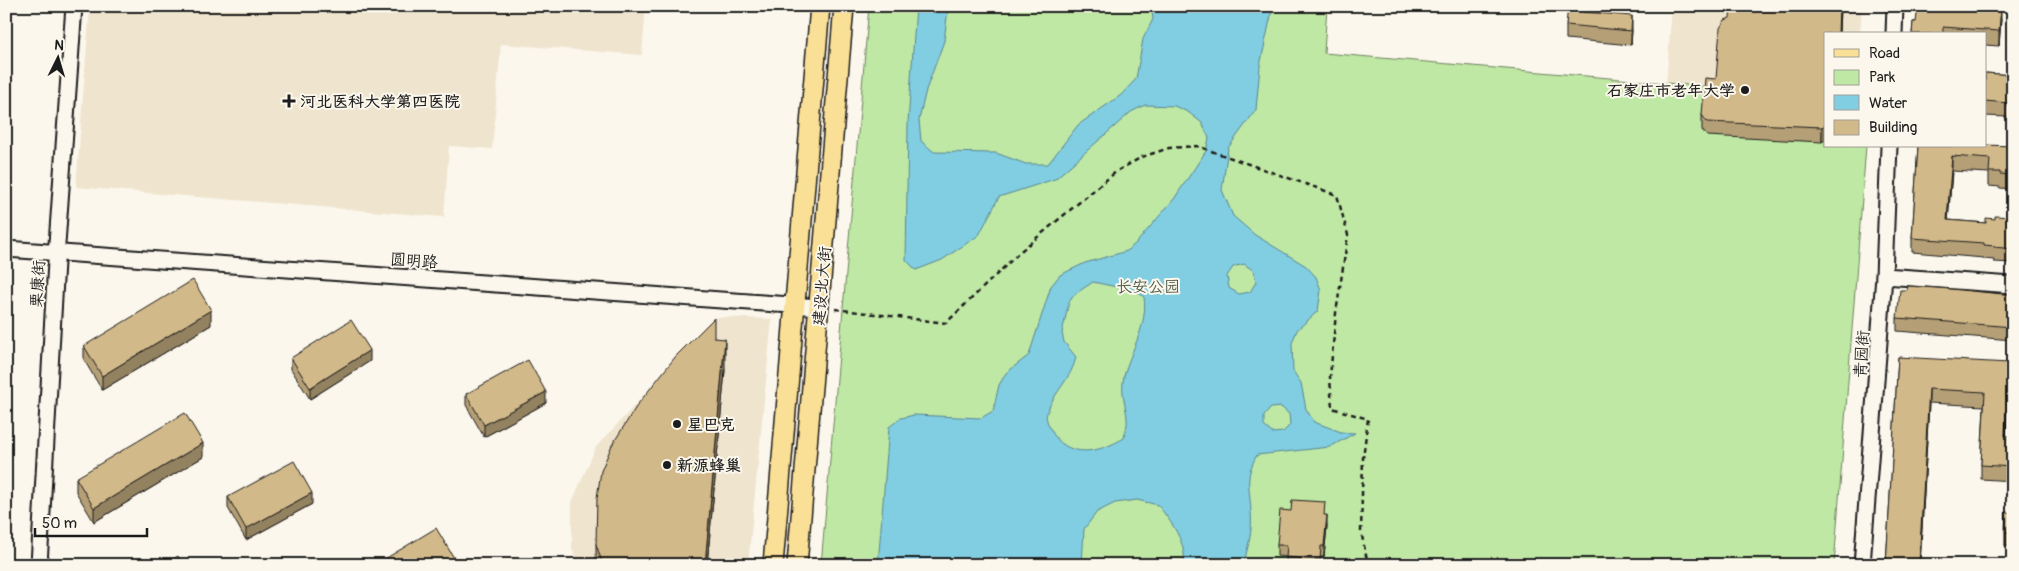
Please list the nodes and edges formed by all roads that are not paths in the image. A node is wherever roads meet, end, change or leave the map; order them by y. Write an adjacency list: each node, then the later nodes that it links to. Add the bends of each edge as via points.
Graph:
1 (74, 6): 8 (street, 栗康街)
2 (820, 6): 11 (main road, 建设北大街)
3 (844, 6): 12 (main road, 建设北大街)
4 (1895, 6): 5 (street)
5 (1894, 32)
6 (1889, 148): 9 (street, 青园街)
7 (6, 249): 8 (street, 圆明路)
8 (57, 252): 11 (street, 圆明路); 13 (street, 栗康街)
9 (1884, 276): 10 (street); 16 (street, 青园街)
10 (2013, 285)
11 (795, 305): 12 (street, 圆明路); 14 (main road, 建设北大街)
12 (819, 307): 15 (main road, 建设北大街)
13 (39, 565)
14 (773, 565)
15 (797, 565)
16 (1862, 565)

